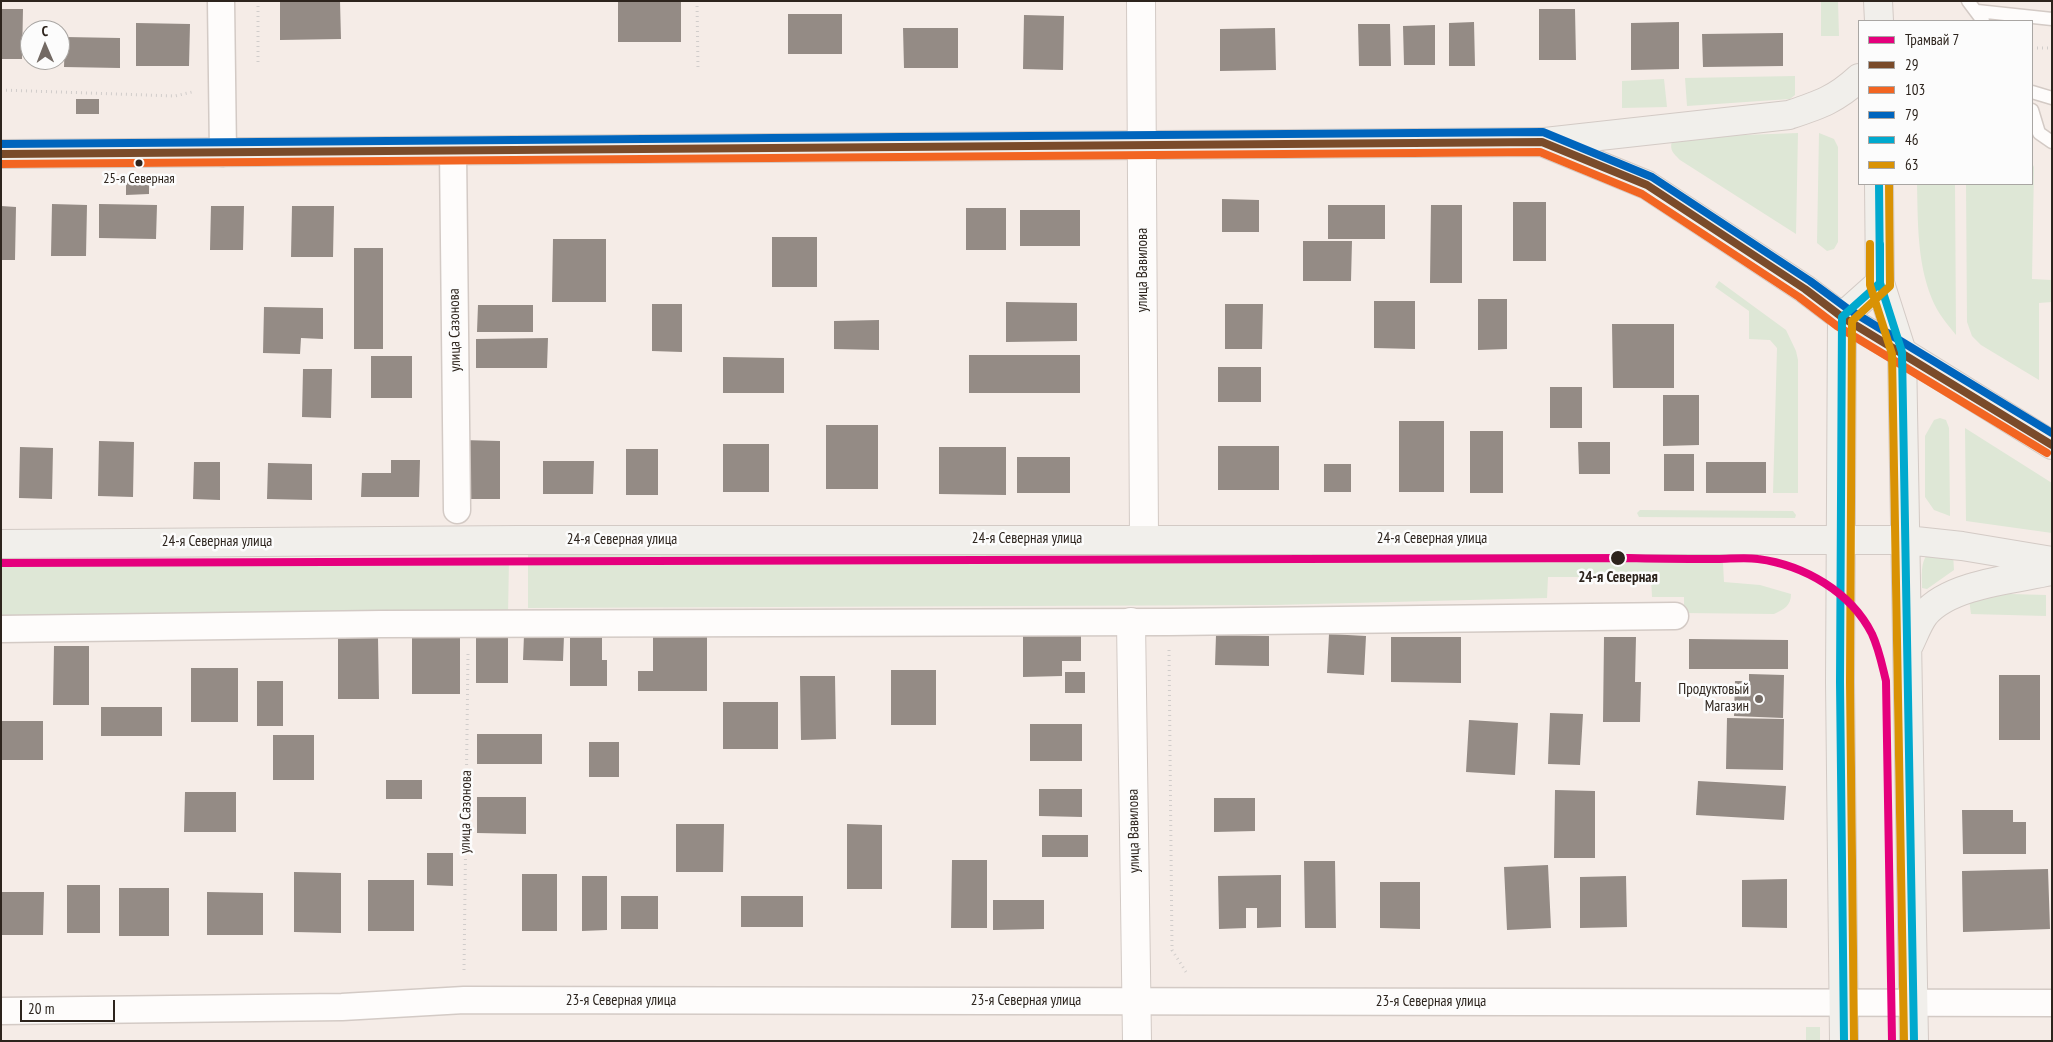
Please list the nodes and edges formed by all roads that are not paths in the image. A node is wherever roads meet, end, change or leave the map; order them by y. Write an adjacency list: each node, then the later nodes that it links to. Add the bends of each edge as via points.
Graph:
1 (221, 1): 16 (street)
2 (1141, 1): 14 (street, улица Вавилова)
3 (1878, 1): 7 (main road)
4 (1968, 1): 5 (lane)
5 (1980, 16): 6 (lane)
6 (2052, 19)
7 (1879, 20)
8 (1858, 79): 12 (main road, via 1823,104 1789,114)
9 (2033, 92): 10 (lane)
10 (2052, 98)
11 (2033, 113): 13 (lane, via 2039,132)
12 (1542, 142): 14 (main road); 20 (main road, via 1647,185)
13 (2052, 142)
14 (1142, 146): 15 (main road); 24 (street, улица Вавилова)
15 (454, 151): 16 (main road); 23 (street, улица Сазонова)
16 (223, 153): 17 (main road)
17 (1, 154)
18 (1880, 185): 19 (main road)
19 (1880, 283): 20 (main road); 21 (main road)
20 (1842, 317): 21 (main road); 25 (main road)
21 (1902, 352): 22 (main road); 26 (main road)
22 (2052, 445)
23 (457, 510)
24 (1144, 539): 25 (main road, 24-я Северная улица); 27 (main road, 24-я Северная улица)
25 (1841, 540): 26 (main road, 24-я Северная улица); 36 (main road)
26 (1906, 540): 28 (main road, 24-я Северная улица); 33 (main road)
27 (1, 544)
28 (2052, 561)
29 (2052, 572): 33 (main road, via 1962,590 1940,600 1925,614)
30 (1675, 616): 31 (street)
31 (1131, 622): 32 (street, via 468,623); 34 (street, улица Вавилова)
32 (1, 629)
33 (1908, 646): 35 (main road)
34 (1137, 1001): 36 (street, 23-я Северная улица); 38 (street, 23-я Северная улица, via 464,1000 342,1007); 39 (street, улица Вавилова)
35 (1914, 1002): 36 (street, 23-я Северная улица); 37 (street, 23-я Северная улица); 41 (main road)
36 (1844, 1003): 40 (main road)
37 (2052, 1003)
38 (1, 1011)
39 (1137, 1041)
40 (1844, 1041)
41 (1914, 1041)

